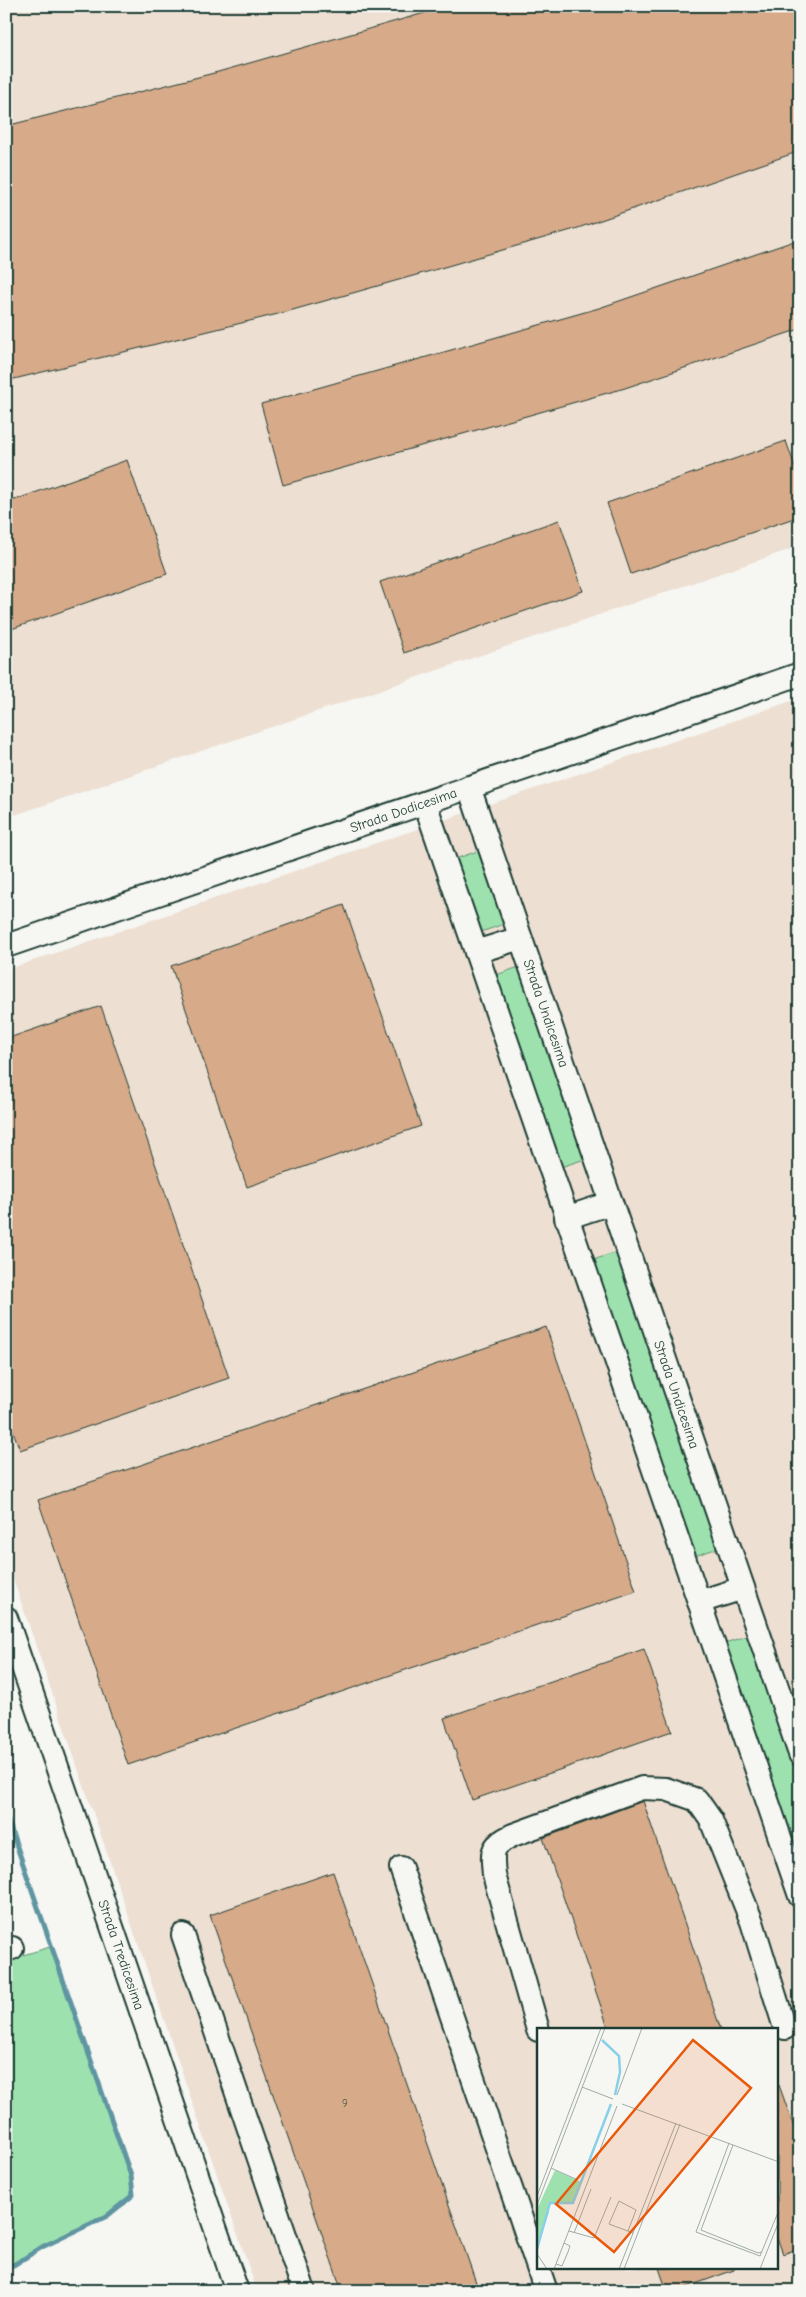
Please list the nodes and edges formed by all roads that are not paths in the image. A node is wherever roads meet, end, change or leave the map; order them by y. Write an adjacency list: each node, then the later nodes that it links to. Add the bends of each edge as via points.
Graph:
1 (800, 674): 2 (street, Strada Dodicesima)
2 (469, 787): 3 (street, Strada Dodicesima); 4 (street, Strada Undicesima)
3 (425, 803): 5 (street, Strada Dodicesima); 6 (street)
4 (520, 938): 6 (street); 7 (street, Strada Undicesima)
5 (6, 946)
6 (476, 952): 8 (street)
7 (610, 1203): 8 (street); 9 (street, Strada Undicesima)
8 (566, 1218): 10 (street)
9 (743, 1588): 10 (street); 12 (street, Strada Undicesima)
10 (699, 1602): 14 (street)
11 (6, 1618): 20 (street, Strada Tredicesima)
12 (800, 1754)
13 (401, 1868): 18 (street)
14 (800, 1896)
15 (183, 1935): 21 (street)
16 (787, 2027): 17 (street, via 752,1922 711,1820 697,1800 666,1789 642,1788 514,1835 498,1842 492,1853 494,1875)
17 (537, 2028)
18 (537, 2265)
19 (539, 2270): 22 (street)
20 (237, 2291)
21 (304, 2291)
22 (546, 2291)

